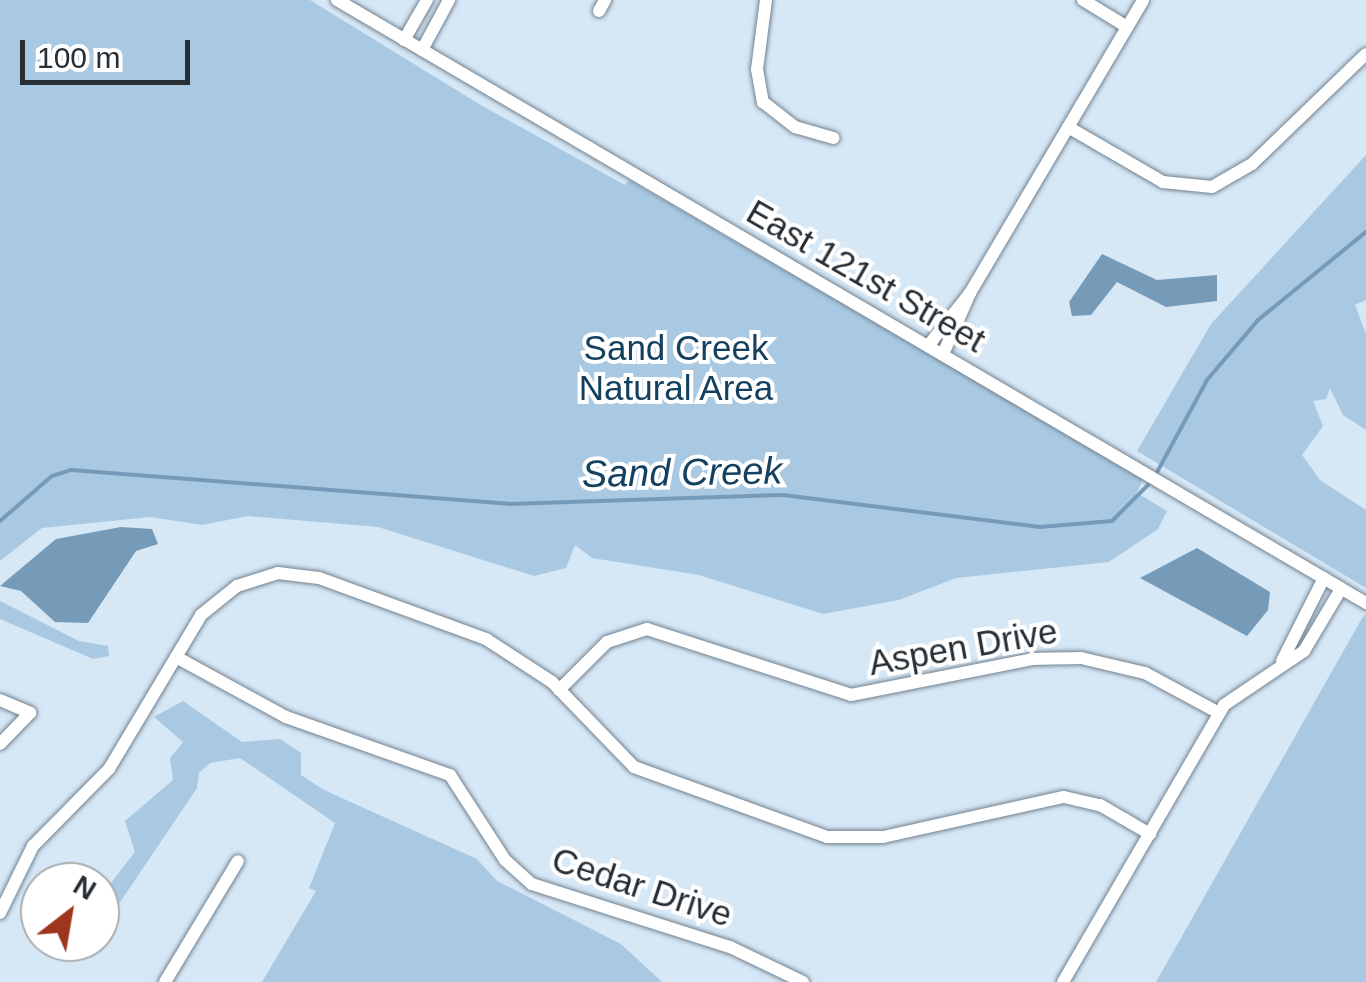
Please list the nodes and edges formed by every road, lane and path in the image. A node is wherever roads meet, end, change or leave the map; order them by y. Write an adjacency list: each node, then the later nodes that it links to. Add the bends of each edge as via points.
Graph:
1 (338, 0): 8 (street, East 121st Street)
2 (427, 0): 8 (street)
3 (449, 0): 9 (street)
4 (766, 0): 12 (street, via 757,69 763,102 795,127)
5 (1083, 0): 7 (street)
6 (1143, 0): 7 (street)
7 (1127, 27): 11 (street)
8 (404, 40): 9 (street, East 121st Street)
9 (422, 50): 14 (street, East 121st Street)
10 (1366, 54): 11 (street, via 1252,164 1212,187 1163,182)
11 (1068, 127): 13 (street)
12 (833, 138)
13 (970, 293): 14 (street); 15 (street)
14 (928, 346): 15 (street, East 121st Street)
15 (943, 354): 16 (street, East 121st Street)
16 (1324, 578): 17 (street, East 121st Street); 20 (street)
17 (1342, 588): 18 (street, East 121st Street); 20 (street, via 1304,651)
18 (1366, 603)
19 (176, 657): 21 (street, via 225,592 292,573 476,634); 27 (street, via 109,769 33,846); 29 (street, Cedar Drive, via 286,716 450,775 505,860 532,884 730,947)
20 (1282, 661): 23 (street)
21 (559, 690): 23 (street, Aspen Drive, via 607,642 647,629 850,695 1032,658 1080,658 1145,673); 25 (street, via 634,767 827,837 883,837 1064,797)
22 (0, 700): 24 (street, via 30,712)
23 (1219, 713): 25 (street)
24 (2, 738)
25 (1150, 834): 30 (street)
26 (238, 861): 28 (street)
27 (0, 912)
28 (165, 982)
29 (803, 982)
30 (1063, 982)

